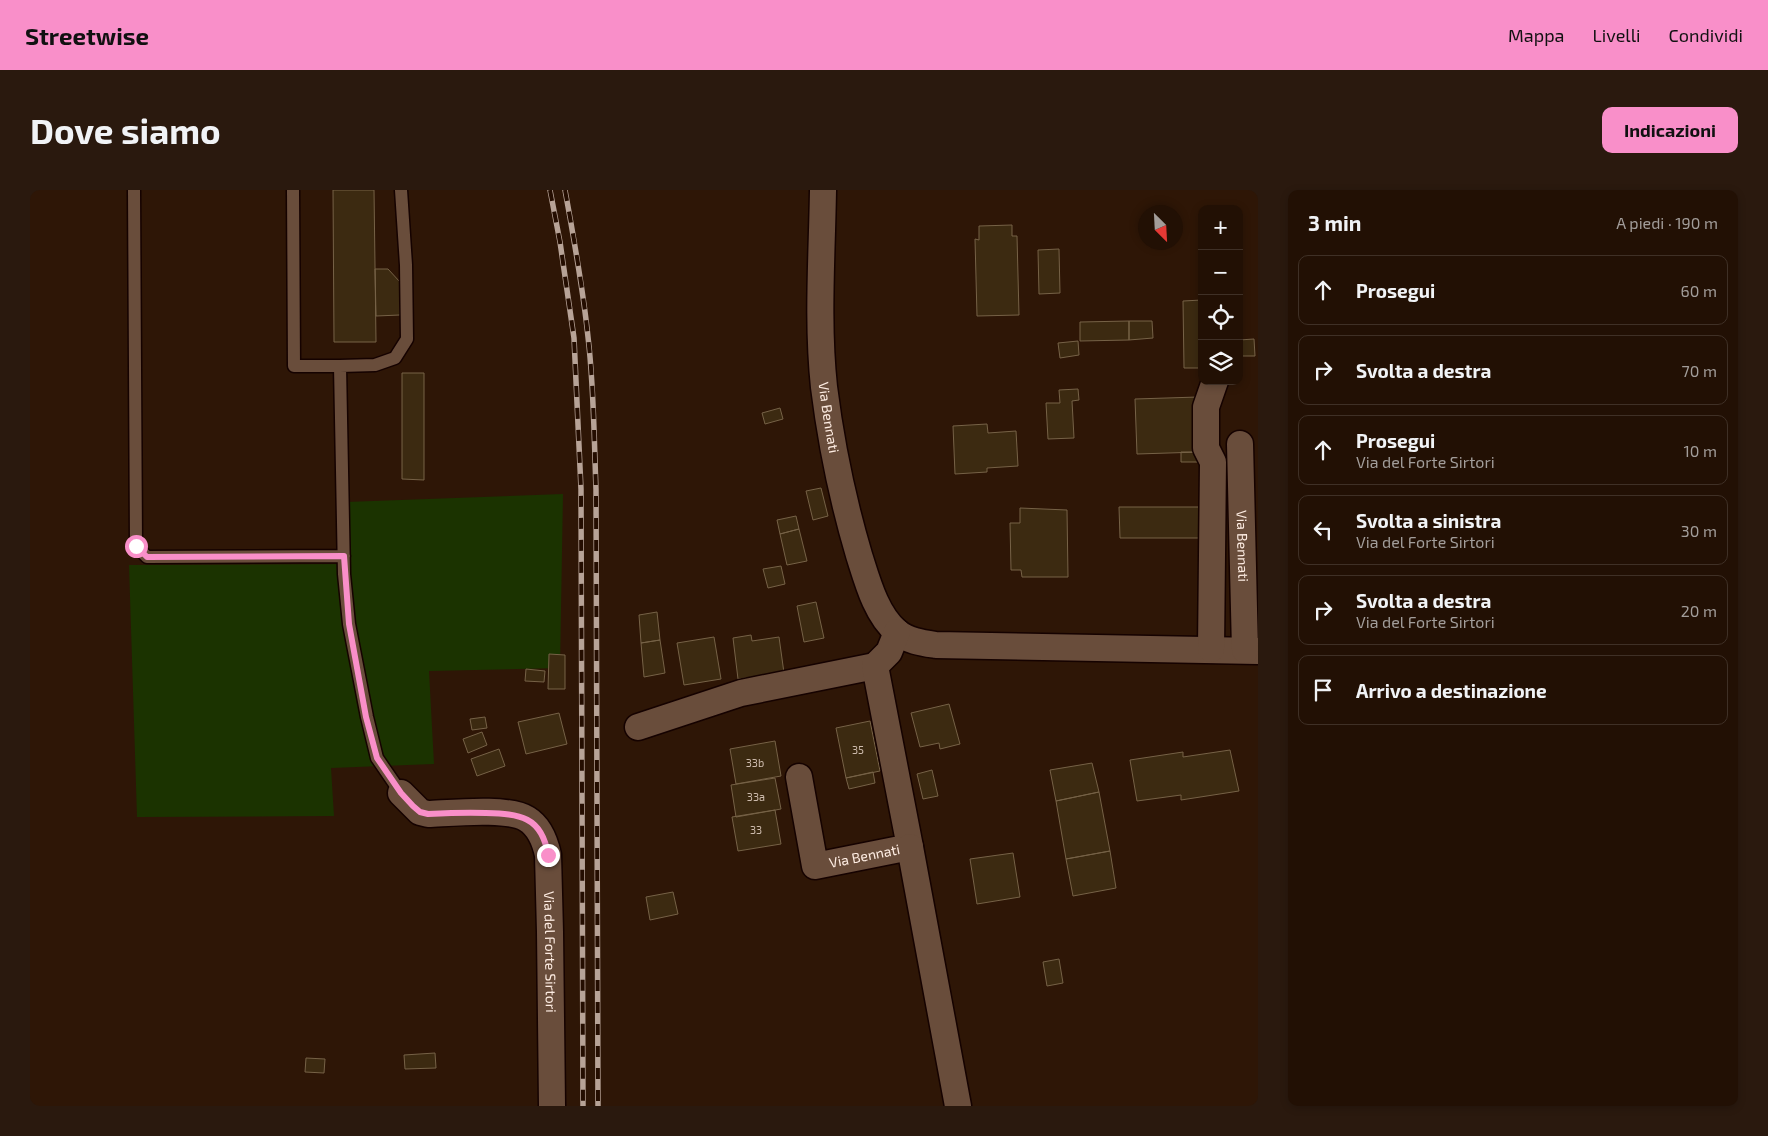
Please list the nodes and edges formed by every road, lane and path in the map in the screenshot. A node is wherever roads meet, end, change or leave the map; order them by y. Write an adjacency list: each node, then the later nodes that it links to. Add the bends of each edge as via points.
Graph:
1 (134, 190): 8 (lane, via 136,546 147,557)
2 (293, 190): 5 (lane, via 294,366)
3 (401, 190): 5 (lane, via 407,339 395,358 375,365)
4 (822, 190): 9 (street, Via Bennati, via 824,387 852,530 869,587 880,610)
5 (340, 366): 8 (lane)
6 (1214, 385): 10 (street, via 1206,407 1206,448 1214,462)
7 (1240, 444): 11 (street, Via Bennati)
8 (344, 556): 15 (lane, via 349,624 366,717 377,758)
9 (897, 632): 10 (street, Via Bennati, via 915,642 936,645); 12 (street, via 889,652)
10 (1211, 649): 11 (street, Via Bennati)
11 (1251, 650)
12 (875, 666): 13 (street, via 741,693); 16 (street, Via Bennati)
13 (638, 727)
14 (799, 778): 16 (street, Via Bennati, via 815,866)
15 (401, 793): 17 (street, Via del Forte Sirtori, via 420,812 428,814 512,814 532,823 546,842)
16 (910, 847): 18 (street)
17 (552, 1106)
18 (958, 1106)

